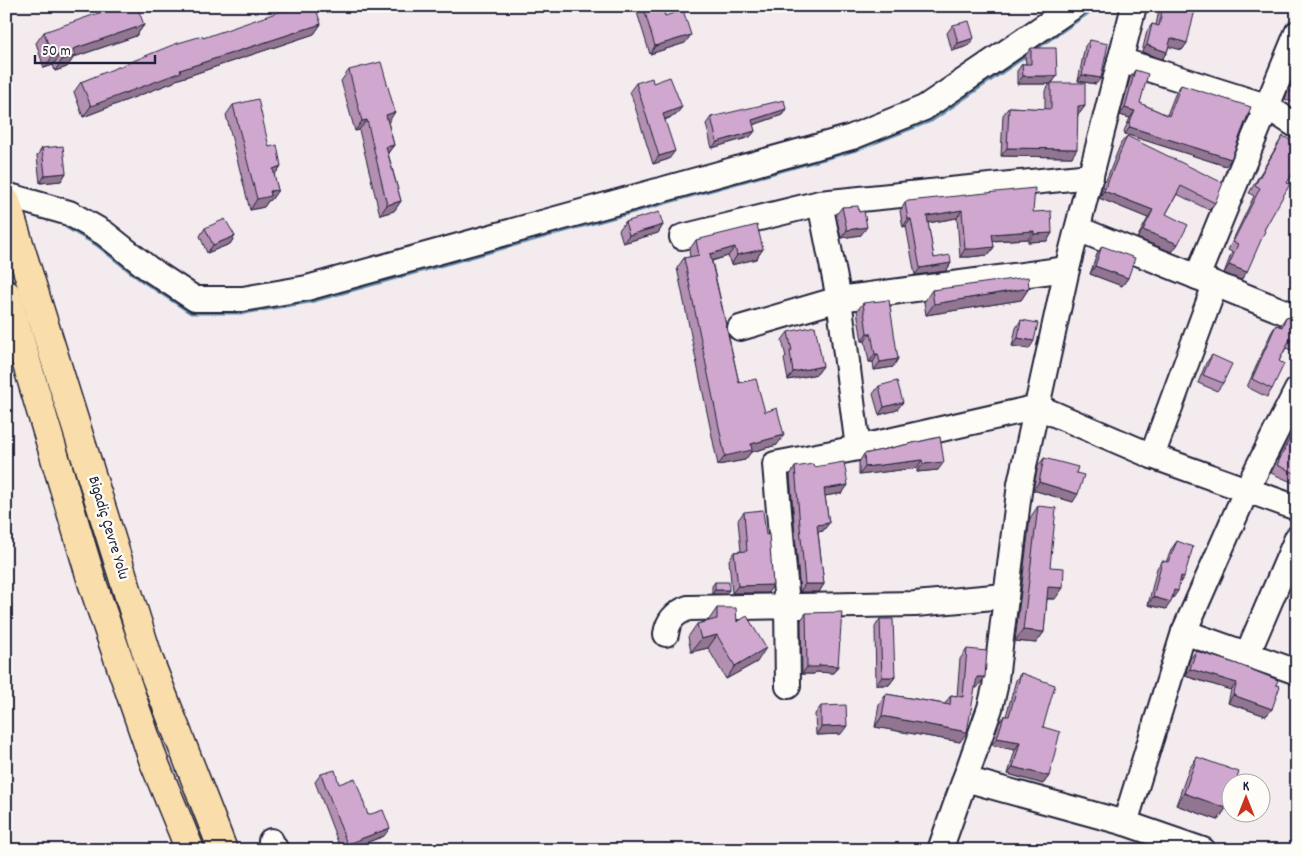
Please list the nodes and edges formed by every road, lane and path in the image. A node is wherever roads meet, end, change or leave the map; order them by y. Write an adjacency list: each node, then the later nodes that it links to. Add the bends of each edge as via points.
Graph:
1 (1074, 6): 8 (street, via 924,108 852,136 307,288 243,299 195,299 104,233 69,213)
2 (1134, 6): 4 (street)
3 (1297, 33): 5 (street)
4 (1120, 60): 5 (street); 7 (street)
5 (1266, 106): 6 (street); 14 (street)
6 (1297, 126)
7 (1091, 176): 10 (street); 11 (street)
8 (6, 195)
9 (6, 202): 36 (highway, Bigadiç Çevre Yolu, via 149,660)
10 (820, 203): 12 (street); 16 (street)
11 (1078, 228): 13 (street); 14 (street)
12 (682, 237)
13 (1067, 269): 16 (street); 20 (street)
14 (1206, 281): 17 (street); 22 (street)
15 (6, 294): 35 (highway, Bigadiç Çevre Yolu, via 93,585 154,762)
16 (840, 299): 18 (street); 21 (street)
17 (1297, 318)
18 (740, 328)
19 (1297, 390): 23 (street)
20 (1038, 407): 21 (street); 22 (street); 26 (street, via 1020,484)
21 (858, 448): 27 (street, via 775,464)
22 (1152, 456): 23 (street)
23 (1247, 489): 24 (street); 28 (street)
24 (1297, 508)
25 (1297, 538): 30 (street)
26 (1005, 596): 27 (street, via 915,604); 33 (street, via 996,687)
27 (787, 605): 29 (street, via 688,608 675,614); 32 (street)
28 (1184, 632): 30 (street); 34 (street)
29 (666, 634)
30 (1247, 655): 31 (street)
31 (1297, 672)
32 (788, 686)
33 (965, 779): 34 (street); 37 (street)
34 (1125, 823): 38 (street)
35 (190, 850)
36 (223, 850)
37 (940, 850)
38 (1203, 850)

